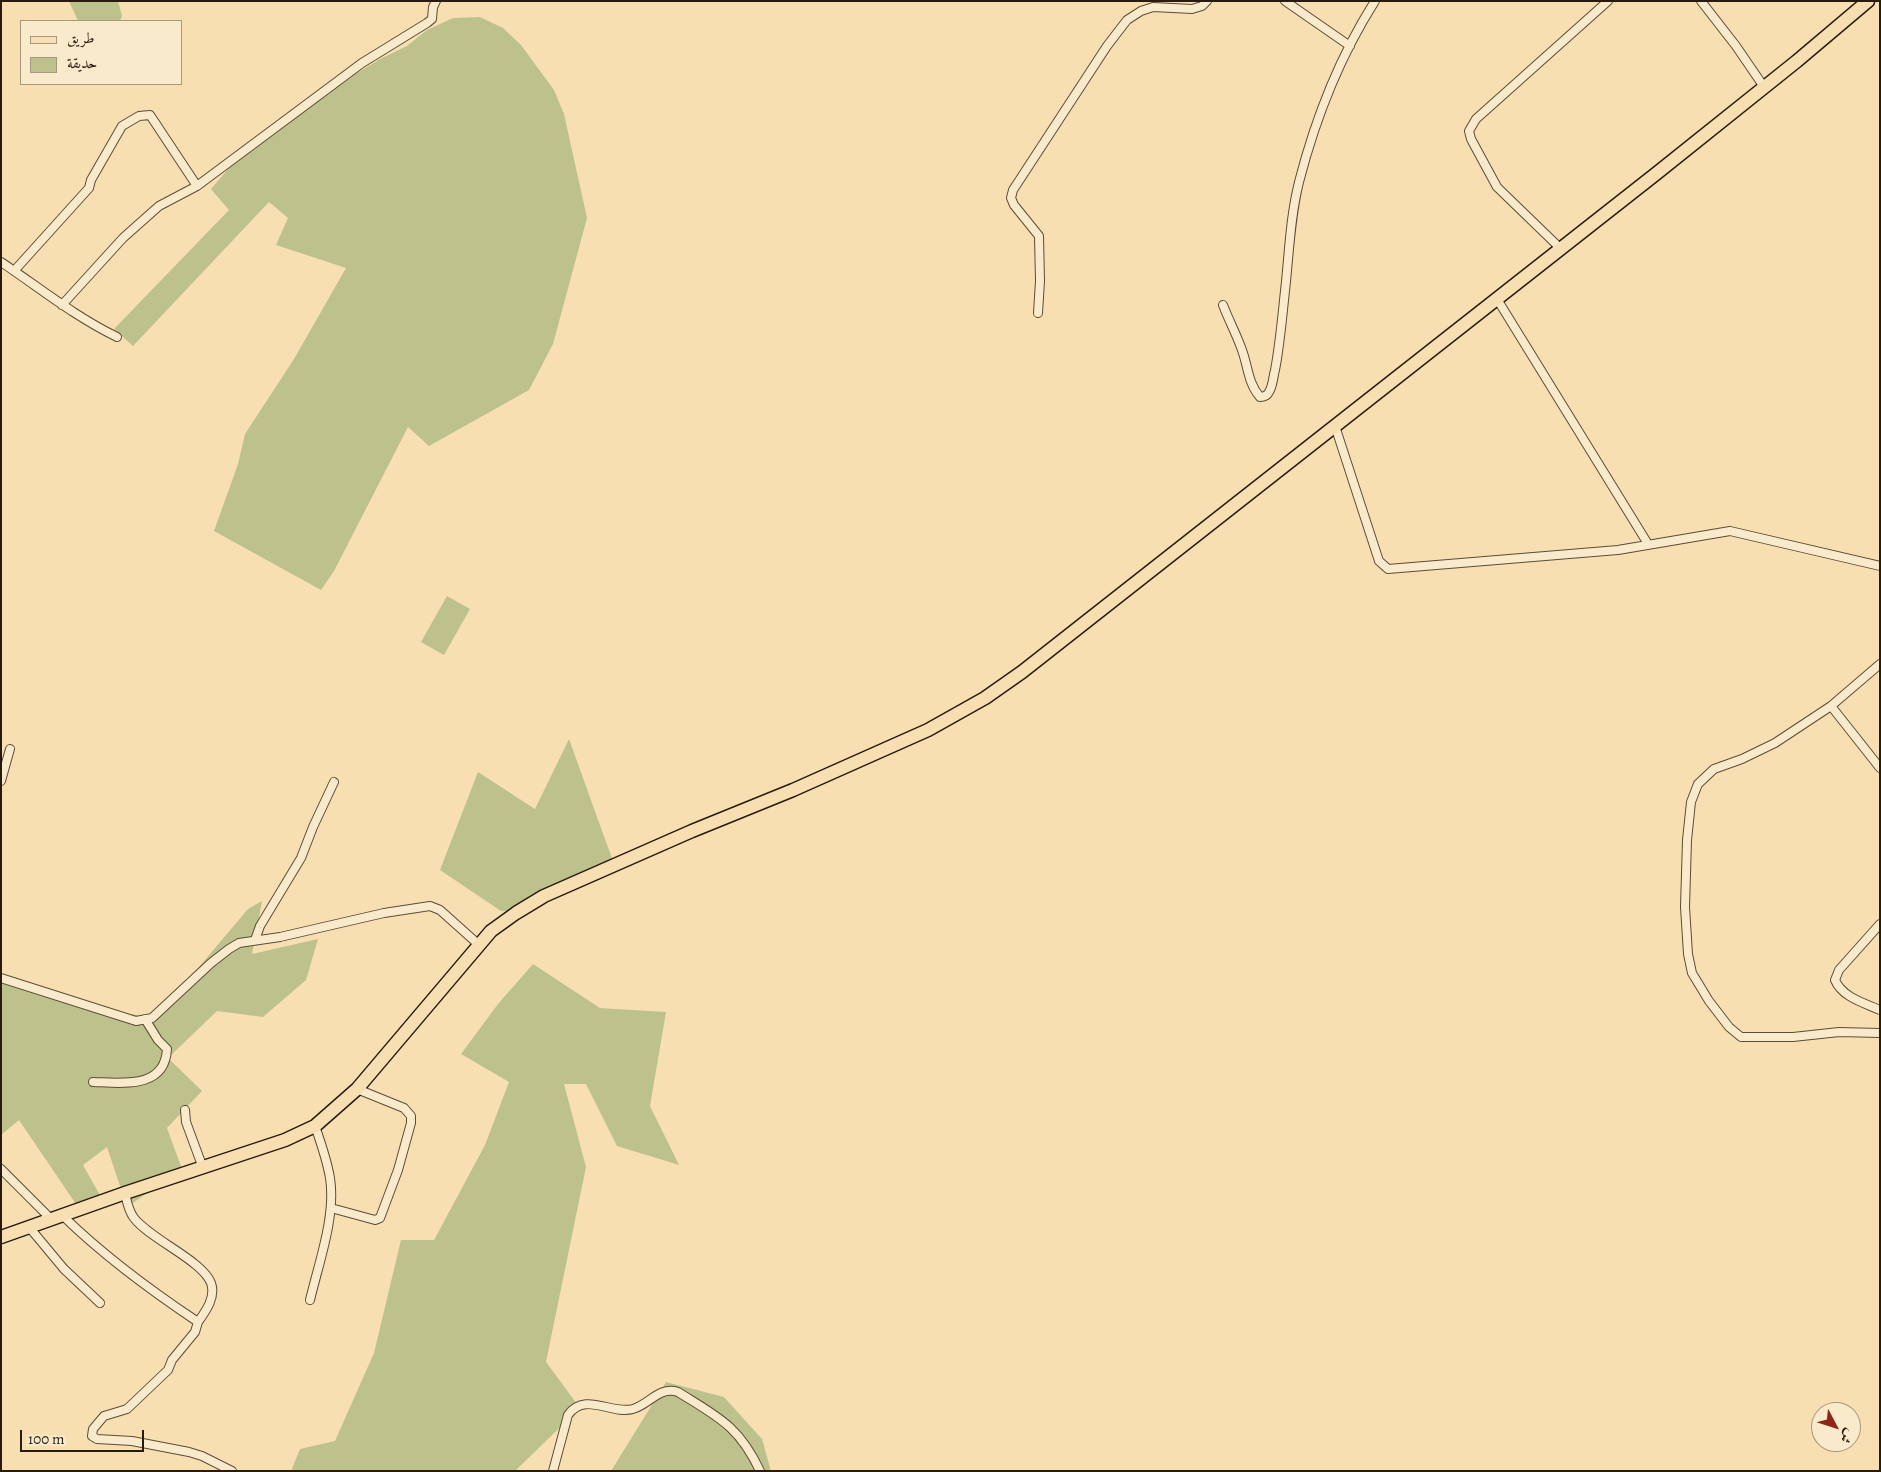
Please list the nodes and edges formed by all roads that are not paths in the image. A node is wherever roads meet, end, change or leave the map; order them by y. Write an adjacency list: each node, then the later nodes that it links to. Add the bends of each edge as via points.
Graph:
1 (436, 1): 10 (street, via 432,19 427,24 362,63)
2 (1207, 1): 17 (street, via 1192,9 1153,7 1127,20 1013,190 1014,206 1039,236)
3 (1285, 1): 8 (street)
4 (1375, 1): 8 (street)
5 (1608, 1): 11 (street, via 1476,119 1469,131 1497,187)
6 (1700, 1): 9 (street)
7 (1868, 1): 9 (main road)
8 (1350, 46): 16 (street, via 1312,137 1299,184 1279,344 1272,384 1269,394 1264,397 1260,398 1251,382 1243,352)
9 (1764, 87): 11 (main road)
10 (197, 186): 13 (street, via 150,114 139,116 122,126 89,188); 15 (street, via 159,206 123,238)
11 (1560, 248): 14 (main road)
12 (1, 262): 13 (street)
13 (14, 271): 15 (street)
14 (1497, 299): 19 (main road); 20 (street)
15 (62, 305): 18 (street)
16 (1223, 306)
17 (1038, 313)
18 (117, 337)
19 (1335, 426): 20 (street, via 1379,561 1388,569 1618,550); 30 (main road, via 985,698 928,730 544,896 503,922)
20 (1648, 544): 21 (street, via 1730,531)
21 (1880, 566)
22 (1880, 664): 23 (street)
23 (1831, 706): 25 (street); 34 (street, via 1775,743 1714,769 1698,784 1691,802 1687,840 1685,907 1688,954 1692,973 1709,1001 1741,1037)
24 (10, 749): 26 (street)
25 (1880, 768)
26 (1, 781)
27 (334, 782): 29 (street, via 301,858)
28 (1880, 924): 32 (street, via 1844,963 1835,980 1848,995)
29 (255, 940): 30 (street, via 430,906 440,910); 33 (street, via 229,949 152,1018)
30 (478, 944): 36 (main road)
31 (1, 978): 33 (street, via 125,1018)
32 (1880, 1010)
33 (145, 1019): 35 (street, via 167,1049 166,1060 159,1073 138,1081)
34 (1880, 1033)
35 (93, 1082)
36 (357, 1089): 38 (main road); 42 (street, via 404,1108 411,1116 411,1123 398,1170 378,1220)
37 (184, 1110): 39 (street)
38 (315, 1126): 39 (main road, via 285,1140); 42 (street, via 331,1180)
39 (203, 1168): 41 (main road)
40 (1, 1170): 43 (street)
41 (125, 1193): 43 (main road); 48 (street, via 134,1218 197,1267 210,1282 211,1301)
42 (331, 1208): 46 (street)
43 (58, 1218): 44 (main road); 48 (street)
44 (29, 1227): 45 (main road); 47 (street, via 64,1269)
45 (1, 1237)
46 (310, 1300)
47 (100, 1303)
48 (198, 1322): 49 (street, via 195,1332 172,1360 168,1370 127,1408 104,1416 93,1429 92,1436 189,1452)
49 (232, 1471)
50 (553, 1471): 51 (street, via 568,1415 573,1408 582,1404 634,1409 664,1390 678,1392 727,1423 751,1453)
51 (760, 1471)

